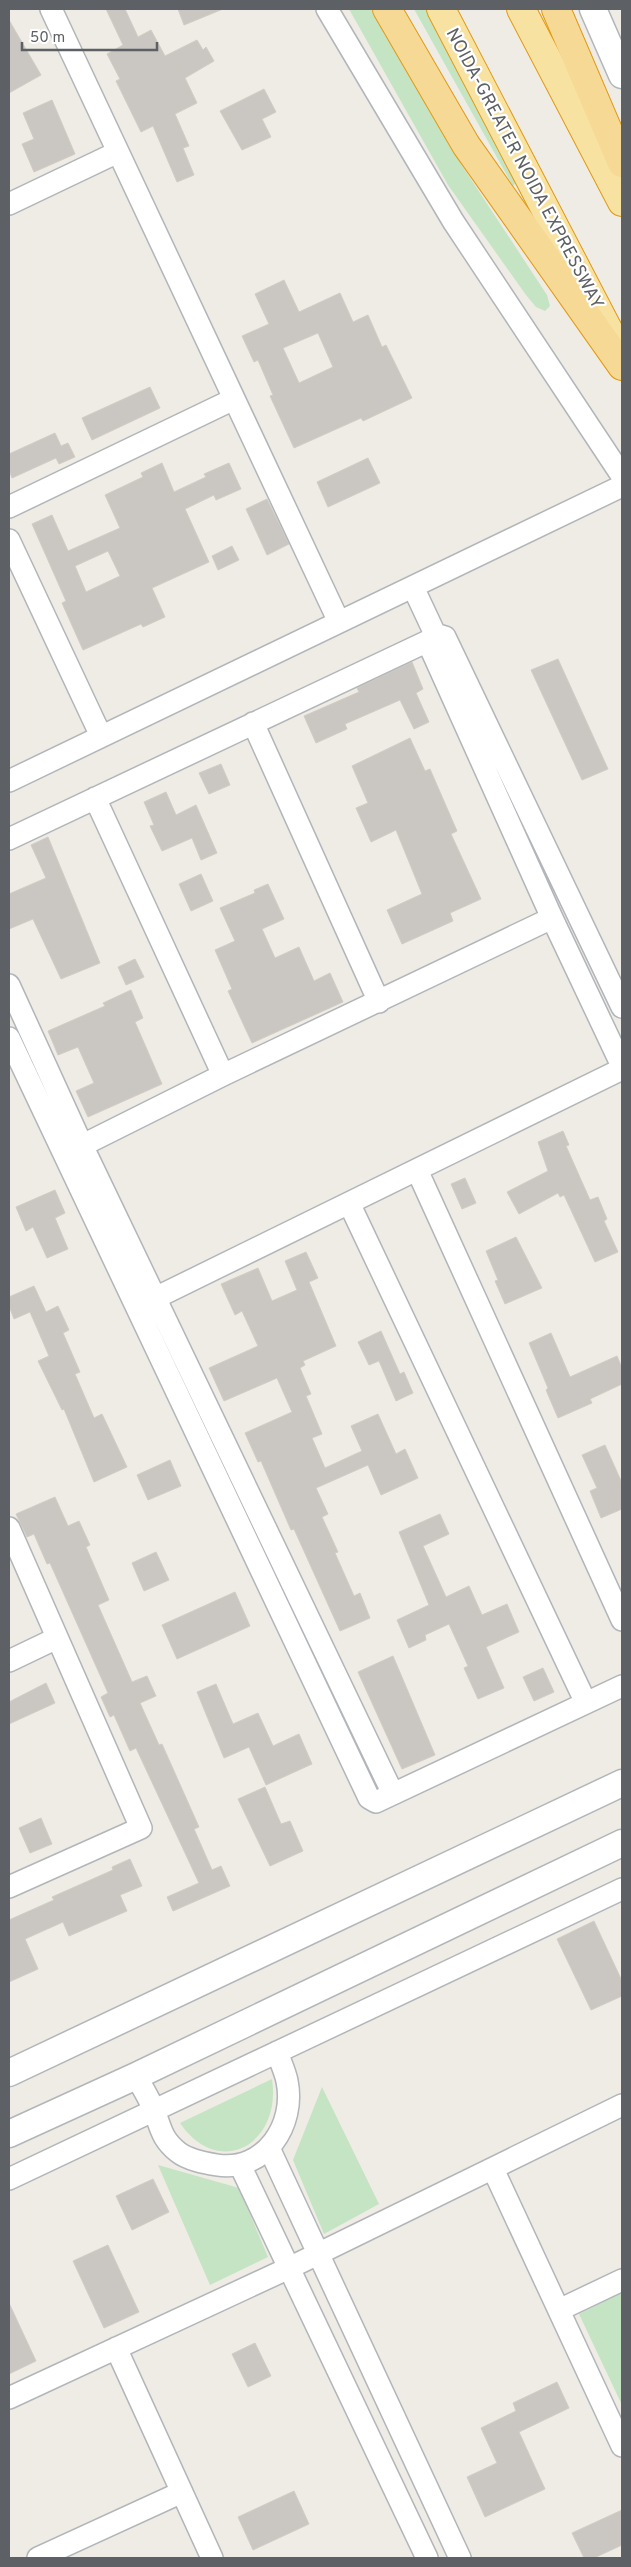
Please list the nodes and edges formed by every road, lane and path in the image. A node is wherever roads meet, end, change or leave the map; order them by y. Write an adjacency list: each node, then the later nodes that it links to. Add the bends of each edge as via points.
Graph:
1 (51, 9): 9 (street)
2 (327, 9): 16 (street, via 453,221)
3 (387, 9): 14 (highway, via 466,145)
4 (440, 9): 13 (highway, NOIDA-GREATER NOIDA EXPRESSWAY)
5 (520, 9): 11 (highway)
6 (556, 9): 10 (highway)
7 (593, 9): 8 (street)
8 (622, 75)
9 (118, 152): 12 (street); 15 (street)
10 (622, 163)
11 (622, 202)
12 (9, 204)
13 (622, 356)
14 (622, 366)
15 (234, 399): 18 (street); 21 (street)
16 (622, 476)
17 (622, 486): 20 (street)
18 (9, 507)
19 (9, 540): 24 (street)
20 (413, 587): 21 (street); 22 (street)
21 (339, 622): 24 (street)
22 (431, 637): 23 (street); 28 (street); 31 (street, via 445,637)
23 (254, 724): 26 (street); 30 (street)
24 (101, 736): 25 (street)
25 (9, 781)
26 (95, 798): 27 (street); 34 (street)
27 (9, 839)
28 (552, 918): 30 (street); 33 (street)
29 (9, 985): 35 (street)
30 (379, 1002): 34 (street)
31 (622, 1007)
32 (9, 1038): 35 (street)
33 (622, 1068): 36 (street)
34 (223, 1075): 35 (street)
35 (73, 1150): 38 (street); 39 (street)
36 (417, 1170): 37 (street); 43 (street)
37 (349, 1203): 38 (street); 47 (street)
38 (156, 1298): 39 (street); 41 (street)
39 (136, 1308): 42 (street)
40 (9, 1528): 44 (street)
41 (303, 1606): 42 (street); 49 (street)
42 (282, 1616): 49 (street, via 368,1798 376,1802)
43 (622, 1620)
44 (57, 1638): 45 (street); 51 (street, via 141,1828)
45 (9, 1661)
46 (622, 1686): 47 (street)
47 (586, 1704): 49 (street)
48 (622, 1784): 54 (street)
49 (393, 1794)
50 (622, 1843): 55 (street)
51 (9, 1887)
52 (622, 1889): 53 (street)
53 (277, 2052): 57 (street); 59 (street, via 287,2082 287,2107 281,2131)
54 (9, 2073)
55 (136, 2076): 57 (street); 58 (street)
56 (622, 2105): 61 (street)
57 (154, 2110): 60 (street, via 161,2135 179,2153 204,2163); 62 (street)
58 (9, 2134)
59 (269, 2148): 60 (street, via 252,2162); 63 (street)
60 (240, 2165): 64 (street)
61 (493, 2169): 63 (street); 66 (street)
62 (9, 2179)
63 (318, 2252): 64 (street); 74 (street)
64 (289, 2268): 67 (street); 73 (street)
65 (622, 2280): 66 (street)
66 (559, 2310): 69 (street)
67 (116, 2348): 68 (street); 70 (street)
68 (9, 2398)
69 (620, 2434)
70 (182, 2492): 71 (street); 72 (street)
71 (38, 2558)
72 (212, 2558)
73 (427, 2558)
74 (460, 2558)

